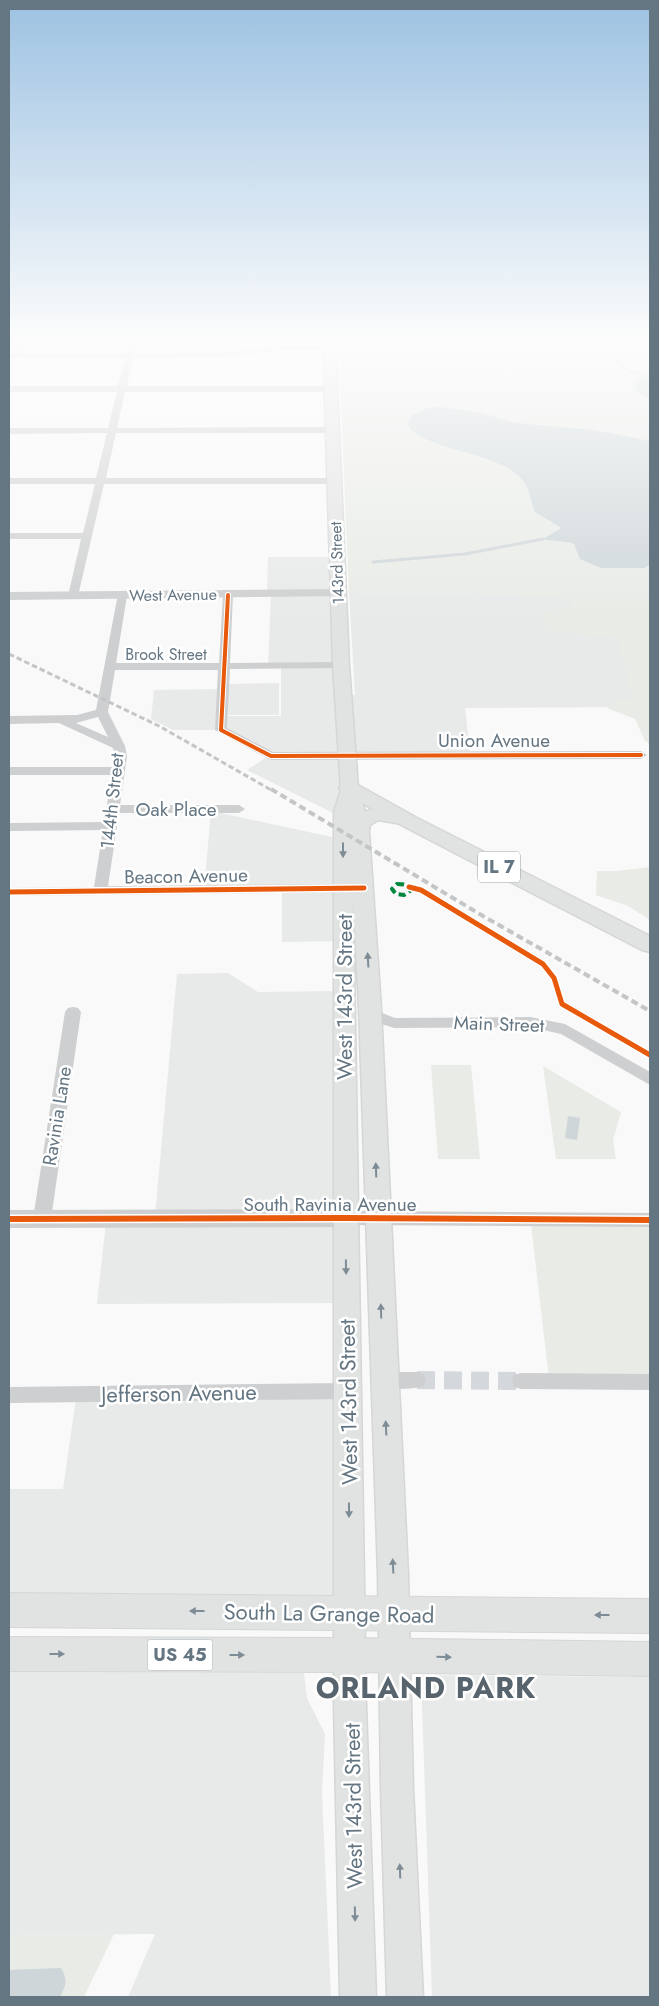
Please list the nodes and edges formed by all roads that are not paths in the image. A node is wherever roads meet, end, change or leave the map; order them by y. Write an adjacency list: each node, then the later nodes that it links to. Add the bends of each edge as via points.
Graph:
1 (332, 430): 7 (main road, 143rd Street)
2 (9, 431): 3 (street)
3 (111, 431): 4 (street); 6 (street)
4 (196, 431)
5 (9, 481): 6 (street)
6 (100, 481): 7 (street); 9 (street)
7 (334, 481): 10 (main road, 143rd Street)
8 (9, 536): 9 (street)
9 (87, 536): 13 (street)
10 (338, 593): 11 (street, West Avenue); 15 (main road, 143rd Street)
11 (228, 595): 14 (street, West Avenue); 16 (street)
12 (9, 596): 13 (street, West Avenue)
13 (73, 596): 14 (street, West Avenue)
14 (122, 596): 17 (street)
15 (341, 665): 16 (street, Brook Street); 23 (main road, 143rd Street)
16 (225, 666): 17 (street, Brook Street); 23 (street, Union Avenue, via 221,730 271,756)
17 (110, 667): 18 (street)
18 (102, 712): 20 (street); 21 (street, 144th Street)
19 (9, 720): 20 (street)
20 (59, 720): 21 (street)
21 (119, 746): 25 (street, 144th Street)
22 (641, 755): 23 (street, Union Avenue)
23 (347, 756): 26 (main road, 143rd Street)
24 (9, 771): 25 (street)
25 (118, 771): 27 (street, 144th Street)
26 (349, 788): 29 (main road, IL 7); 32 (main road, West 143rd Street); 33 (main road, West 143rd Street, one-way to 33, via 343,812)
27 (113, 809): 28 (street, Oak Place); 30 (street, 144th Street)
28 (239, 809)
29 (402, 818): 32 (main road, via 386,814 372,816 362,822); 36 (main road, IL 7)
30 (111, 826): 31 (street); 35 (street, 144th Street)
31 (9, 827)
32 (359, 832): 33 (main road, West 143rd Street)
33 (353, 888): 35 (street, Beacon Avenue); 37 (main road, West 143rd Street, one-way to 33); 42 (main road, West 143rd Street)
34 (9, 892): 35 (street, Beacon Avenue)
35 (100, 892)
36 (650, 945)
37 (370, 1008): 39 (street, Main Street, via 383,1020); 40 (main road, West 143rd Street)
38 (73, 1012): 44 (street, Ravinia Lane)
39 (398, 1023): 40 (street, via 381,1026); 41 (street, Main Street, via 548,1024 565,1029)
40 (372, 1042): 43 (main road, West 143rd Street, one-way to 40)
41 (650, 1079)
42 (345, 1218): 43 (street, South Ravinia Avenue); 44 (street, South Ravinia Avenue); 51 (main road, West 143rd Street, one-way to 51)
43 (377, 1218): 46 (street, South Ravinia Avenue); 47 (main road, West 143rd Street, one-way to 43)
44 (42, 1219): 45 (street, South Ravinia Avenue)
45 (9, 1220)
46 (650, 1220)
47 (384, 1380): 48 (street); 55 (main road, West 143rd Street, one-way to 47)
48 (417, 1380)
49 (521, 1381): 50 (street)
50 (650, 1382)
51 (348, 1391): 52 (street, Jefferson Avenue); 54 (main road, West 143rd Street, one-way to 54)
52 (9, 1395)
53 (9, 1610): 54 (highway, South La Grange Road, one-way to 53)
54 (350, 1613): 55 (highway, South La Grange Road); 58 (main road, West 143rd Street)
55 (394, 1614): 56 (highway, South La Grange Road, one-way to 55); 59 (main road, West 143rd Street)
56 (650, 1616)
57 (9, 1654): 58 (highway, US 45, one-way to 58)
58 (351, 1656): 59 (highway, US 45); 61 (main road, West 143rd Street, one-way to 61)
59 (395, 1656): 60 (highway, US 45, one-way to 60); 62 (main road, West 143rd Street, one-way to 59)
60 (650, 1659)
61 (358, 1997)
62 (405, 1997)

